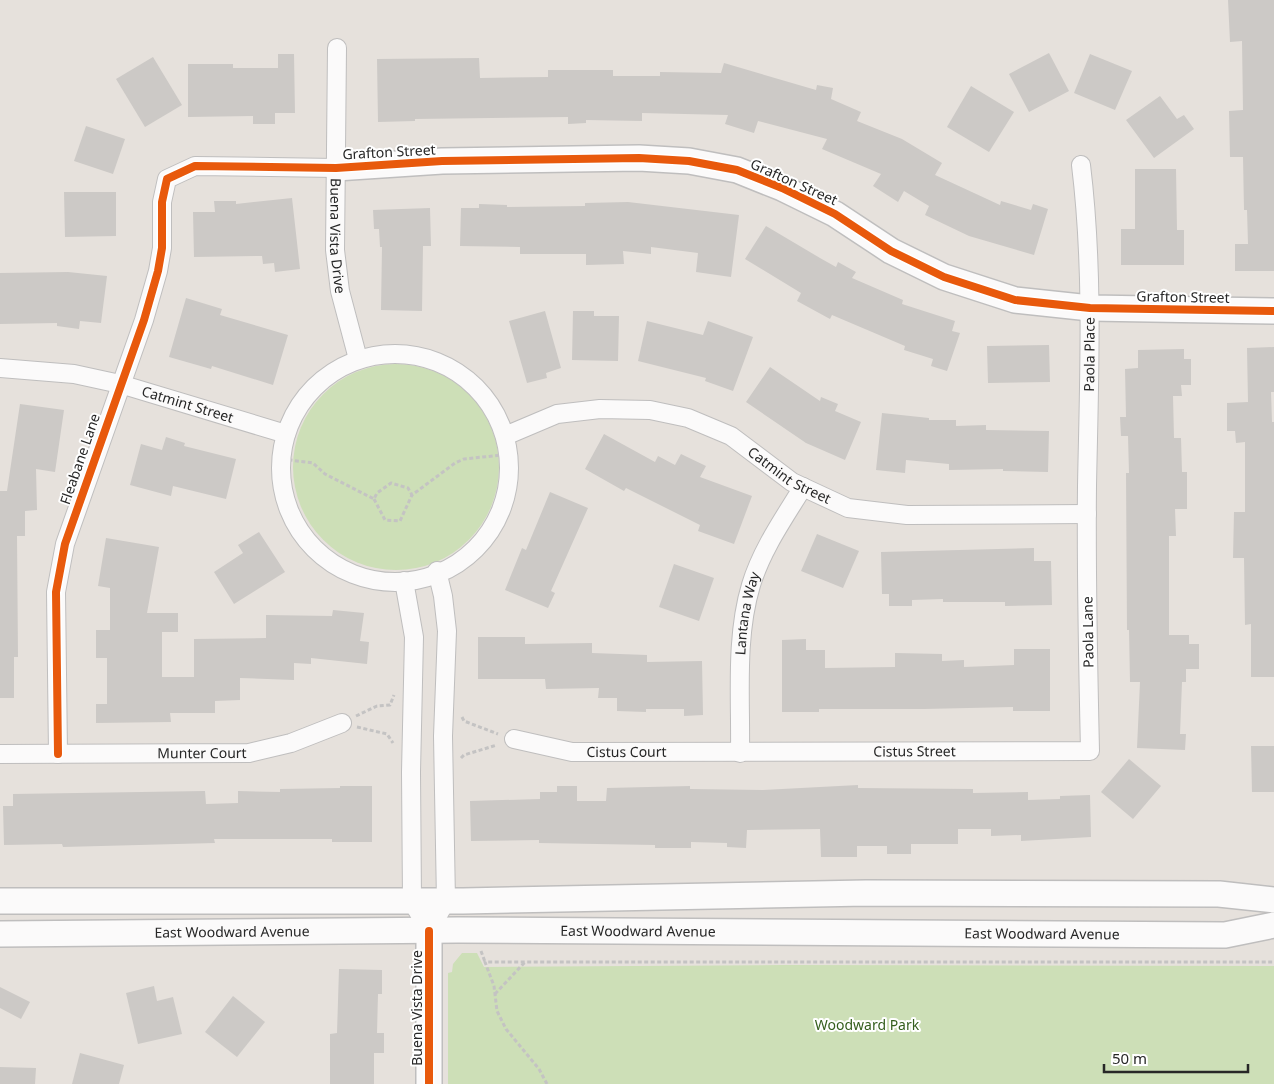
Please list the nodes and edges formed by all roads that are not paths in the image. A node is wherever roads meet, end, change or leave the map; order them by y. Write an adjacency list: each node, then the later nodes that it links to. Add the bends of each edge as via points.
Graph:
1 (337, 48): 3 (street, Buena Vista Drive)
2 (1081, 165): 5 (street, Paola Place, via 1088,220)
3 (336, 168): 4 (street, Grafton Street, via 195,166); 5 (street, Grafton Street, via 442,162 639,158 689,161 737,170 782,188 835,214 891,251 944,277 1015,300); 7 (street, Buena Vista Drive, via 335,250 340,290)
4 (167, 179): 9 (street, Fleabane Lane, via 162,202 162,248 158,271)
5 (1090, 308): 6 (street, Grafton Street); 13 (street, Paola Place)
6 (1274, 311)
7 (358, 359): 10 (street, via 336,370 310,391 293,415); 11 (street, via 400,354 431,359 452,369 479,390 493,409)
8 (0, 368): 9 (street, Catmint Street, via 74,374)
9 (120, 384): 10 (street, Catmint Street); 21 (street, Fleabane Lane, via 65,544 56,592)
10 (286, 434): 15 (street, via 281,477 284,498 293,520 311,545 336,565 360,576)
11 (505, 436): 12 (street, Catmint Street, via 557,414 600,409 650,410 688,418 731,436); 14 (street, via 509,470 506,495 492,528 478,546 451,567)
12 (803, 487): 13 (street, Catmint Street, via 848,508 907,515); 19 (street, Lantana Way, via 767,545 751,585 742,626)
13 (1087, 514): 18 (street, Paola Lane)
14 (437, 571): 15 (street); 25 (street, via 447,631 443,707)
15 (404, 581): 24 (street, Buena Vista Drive, via 414,637)
16 (342, 723): 21 (street, Munter Court, via 290,743 249,753)
17 (514, 739): 19 (street, Cistus Court, via 572,752)
18 (1090, 751): 19 (street, Cistus Street)
19 (740, 753)
20 (0, 754): 21 (street, Munter Court)
21 (58, 754)
22 (1274, 900): 25 (street, via 1219,894 866,893)
23 (0, 901): 24 (street)
24 (412, 901): 25 (street); 27 (street, Buena Vista Drive)
25 (446, 901): 27 (street, Buena Vista Drive)
26 (1274, 924): 27 (street, East Woodward Avenue, via 1225,935)
27 (429, 931): 28 (street, East Woodward Avenue); 29 (street, Buena Vista Drive)
28 (0, 934)
29 (429, 1084)

